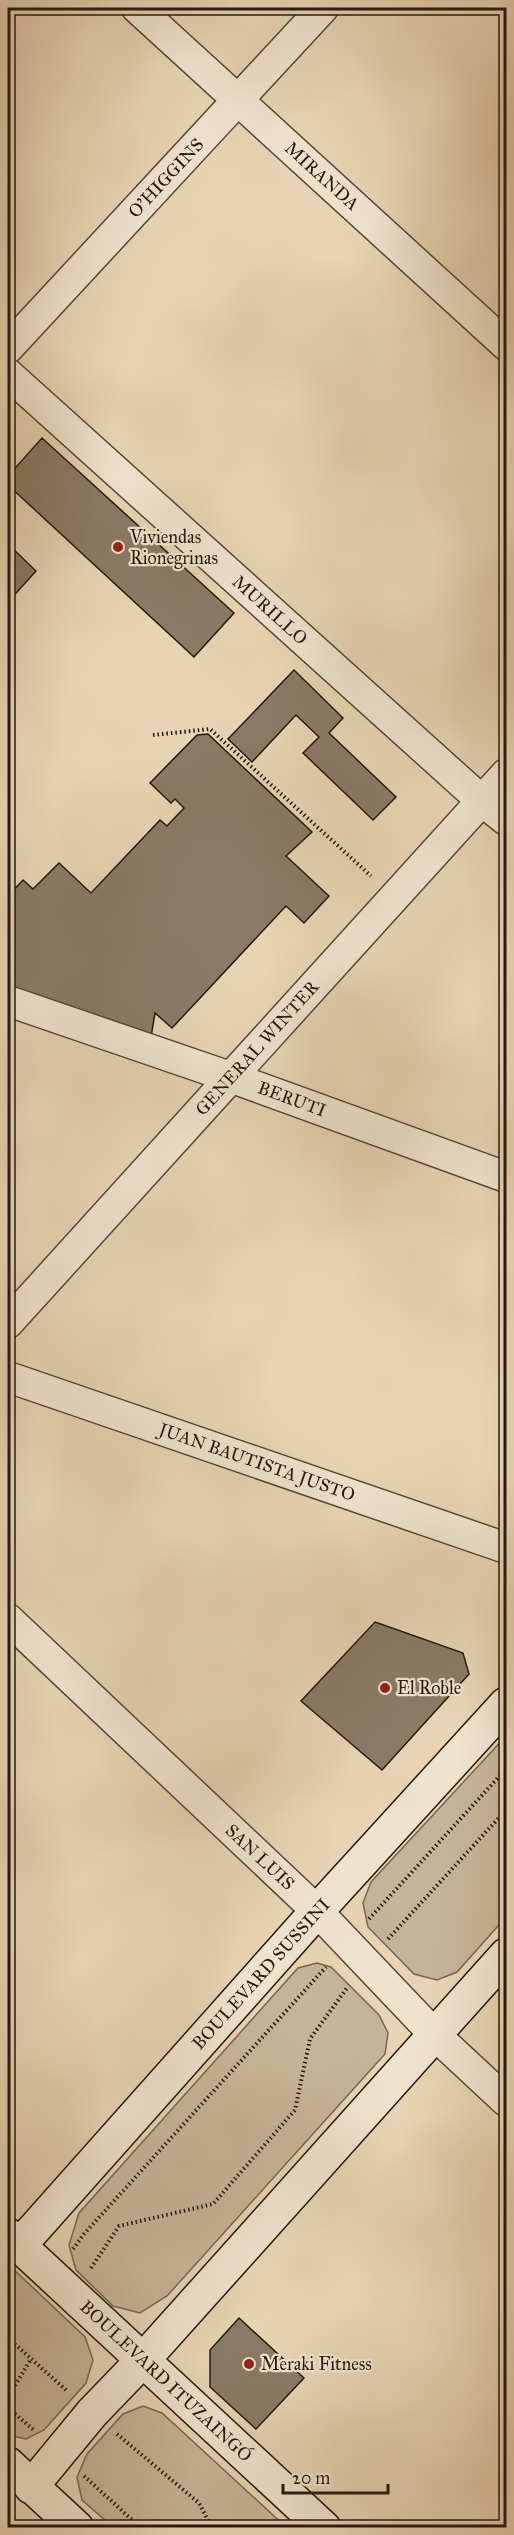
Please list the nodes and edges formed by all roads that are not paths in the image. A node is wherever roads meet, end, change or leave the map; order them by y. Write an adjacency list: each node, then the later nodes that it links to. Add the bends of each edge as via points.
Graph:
1 (136, 8): 3 (street, MIRANDA)
2 (323, 8): 3 (street, O'HIGGINS)
3 (238, 100): 4 (street, MIRANDA); 5 (street, O'HIGGINS)
4 (507, 345)
5 (8, 348)
6 (8, 374): 8 (street, MURILLO)
7 (507, 774): 8 (street, GENERAL WINTER)
8 (482, 801): 9 (street, MURILLO); 11 (street, GENERAL WINTER)
9 (507, 820)
10 (8, 1001): 11 (street, BERUTI)
11 (230, 1077): 12 (street, BERUTI); 13 (street, GENERAL WINTER)
12 (507, 1177)
13 (8, 1323)
14 (8, 1377): 15 (street, JUAN BAUTISTA JUSTO)
15 (507, 1548)
16 (8, 1619): 18 (street, SAN LUIS)
17 (507, 1704): 18 (main road, BOULEVARD SUSSINI)
18 (317, 1911): 20 (street, SAN LUIS); 22 (main road, BOULEVARD SUSSINI)
19 (507, 1955): 20 (main road)
20 (434, 2034): 21 (street, SAN LUIS); 23 (main road)
21 (507, 2101)
22 (13, 2240): 23 (main road, BOULEVARD ITUZAINGÓ)
23 (143, 2360): 25 (main road, via 92,2413); 27 (main road, BOULEVARD ITUZAINGÓ)
24 (8, 2464): 25 (main road)
25 (31, 2487): 26 (main road)
26 (77, 2528)
27 (324, 2528)

